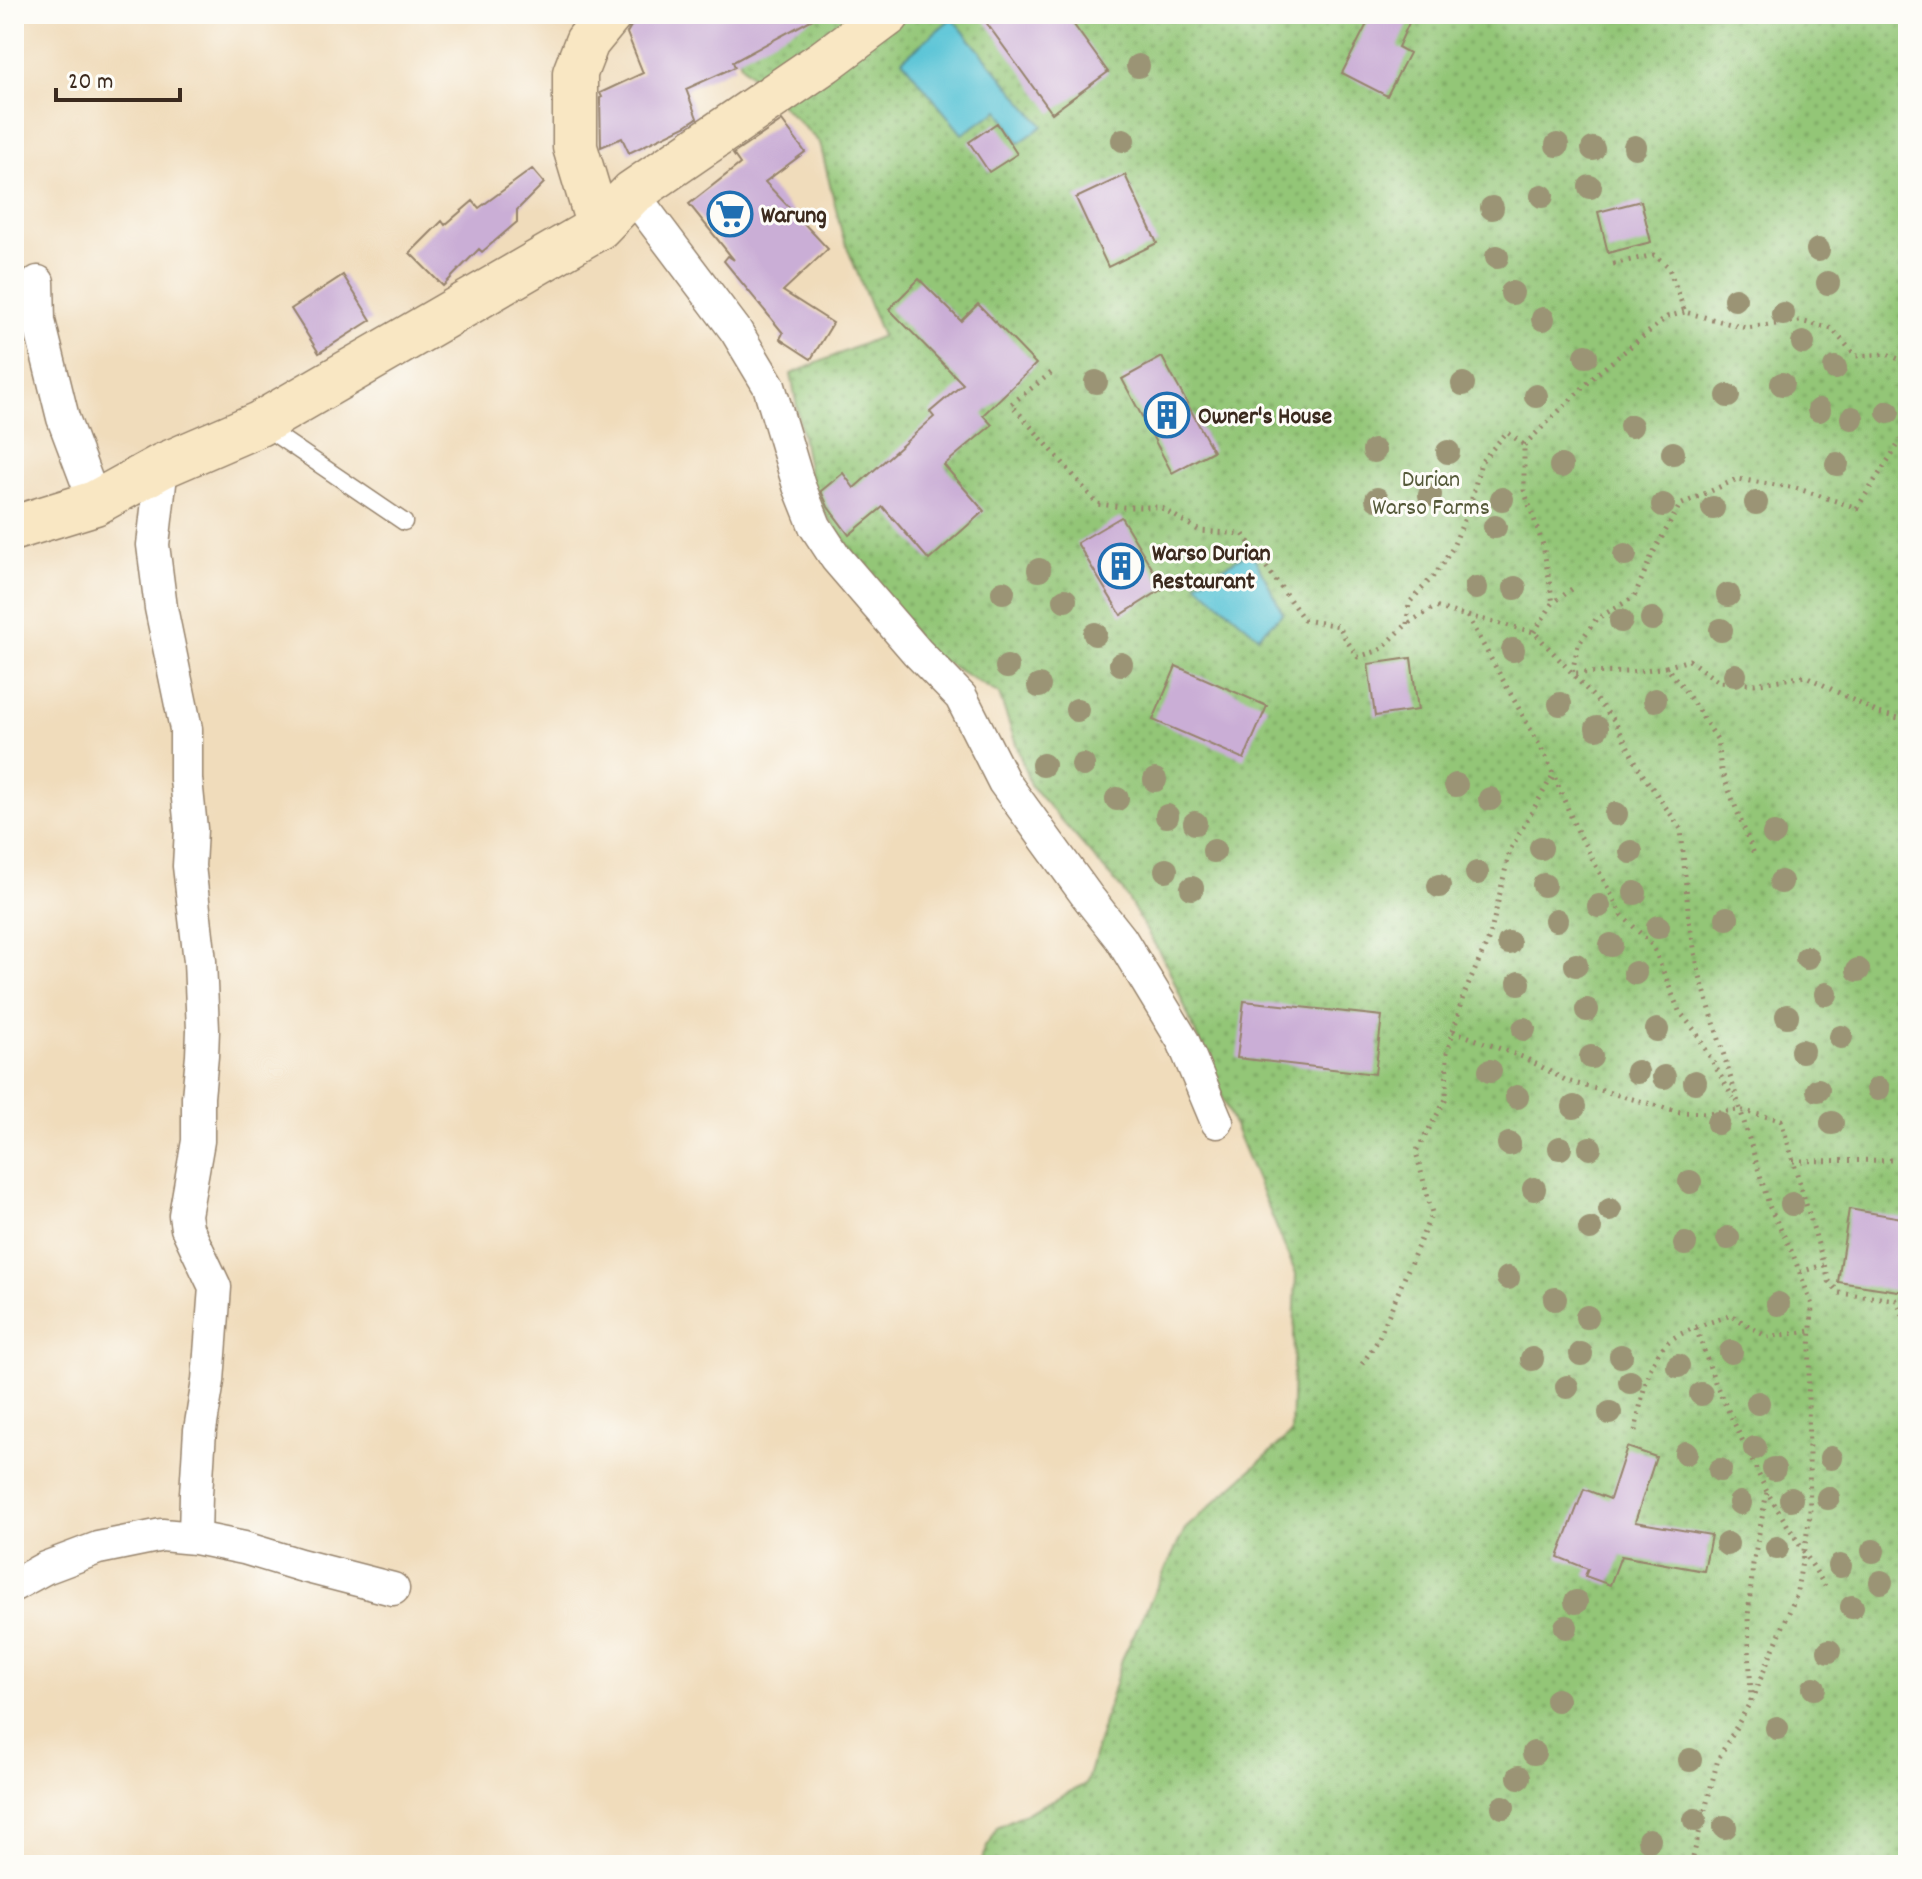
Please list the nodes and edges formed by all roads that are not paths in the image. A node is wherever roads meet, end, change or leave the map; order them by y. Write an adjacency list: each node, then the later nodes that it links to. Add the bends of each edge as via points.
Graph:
1 (610, 14): 4 (main road, via 587,42 575,73 575,147)
2 (888, 14): 3 (main road)
3 (632, 193): 4 (main road); 11 (street, via 736,331 769,386 815,526 836,558 961,697 1004,782 1121,939 1183,1041)
4 (599, 227): 6 (main road)
5 (38, 282): 8 (street, via 39,321 63,418)
6 (259, 424): 7 (main road); 9 (lane)
7 (162, 466): 8 (main road); 12 (street, via 153,545 186,729 189,866 202,1016 198,1141 185,1215 215,1287)
8 (95, 503): 10 (main road)
9 (404, 522)
10 (14, 528)
11 (1217, 1122)
12 (195, 1538): 13 (street, via 162,1535 98,1548); 14 (street)
13 (14, 1585)
14 (393, 1589)

